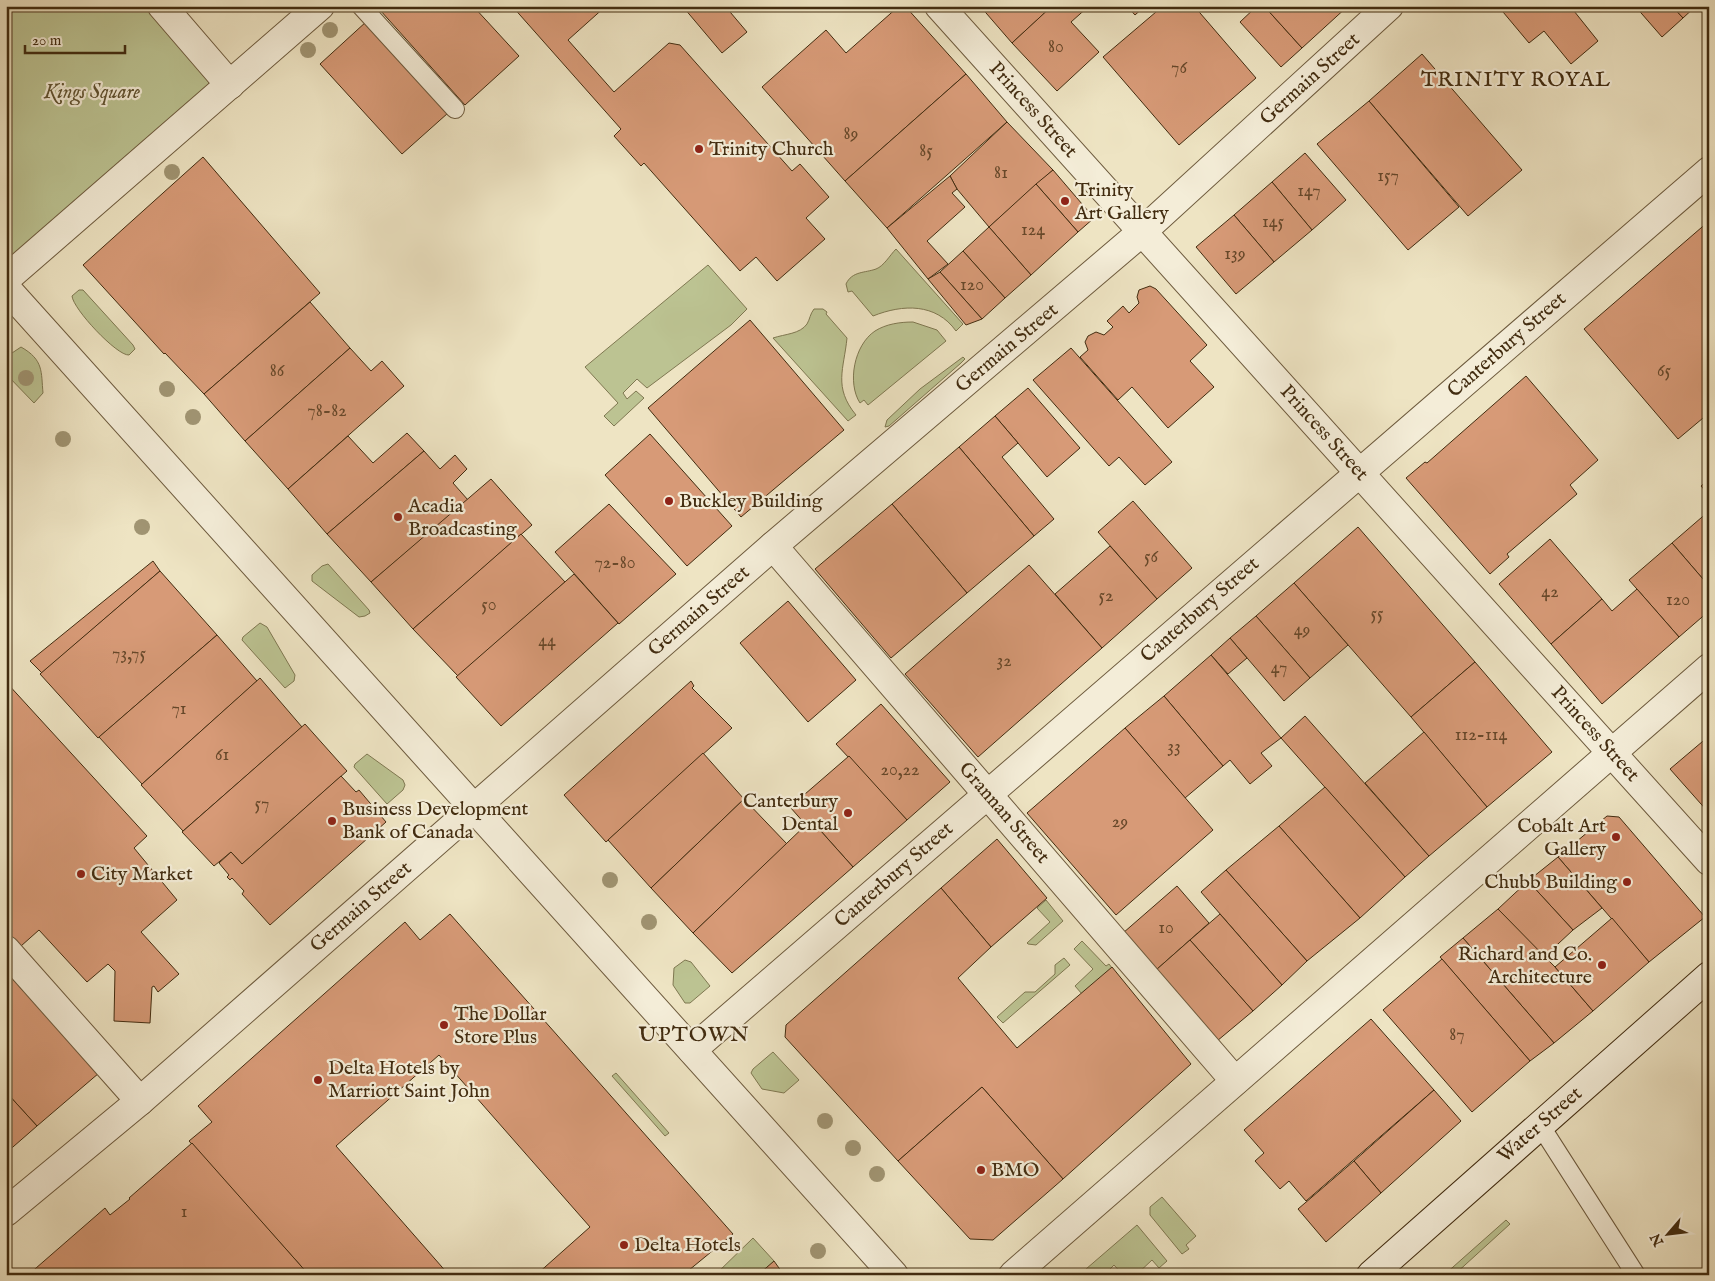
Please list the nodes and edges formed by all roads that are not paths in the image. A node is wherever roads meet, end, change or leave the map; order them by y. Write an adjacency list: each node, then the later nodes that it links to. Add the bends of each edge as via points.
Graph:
1 (162, 6): 6 (street)
2 (320, 6): 6 (street)
3 (361, 6): 7 (lane)
4 (938, 6): 9 (street, Princess Street)
5 (1389, 6): 9 (street, Germain Street)
6 (230, 85): 10 (street)
7 (455, 109)
8 (1709, 170): 12 (street, Canterbury Street)
9 (1143, 231): 12 (street, Princess Street); 13 (street, Germain Street)
10 (6, 279)
11 (6, 288): 17 (street)
12 (1359, 473): 15 (street, Princess Street); 16 (street, Canterbury Street)
13 (773, 546): 16 (street, Grannan Street); 17 (street, Germain Street)
14 (1709, 668): 15 (street)
15 (1612, 752): 18 (street, Princess Street); 22 (street)
16 (988, 794): 21 (street, Canterbury Street); 22 (street, Grannan Street)
17 (474, 808): 21 (street); 23 (street, Germain Street)
18 (1709, 861)
19 (6, 950): 23 (street)
20 (1709, 976): 24 (street, Water Street)
21 (692, 1050): 26 (street)
22 (1235, 1081): 27 (street)
23 (140, 1101): 25 (street, Germain Street)
24 (1540, 1125): 28 (street, Water Street); 29 (lane)
25 (6, 1212)
26 (894, 1275)
27 (1013, 1275)
28 (1371, 1275)
29 (1636, 1275)

